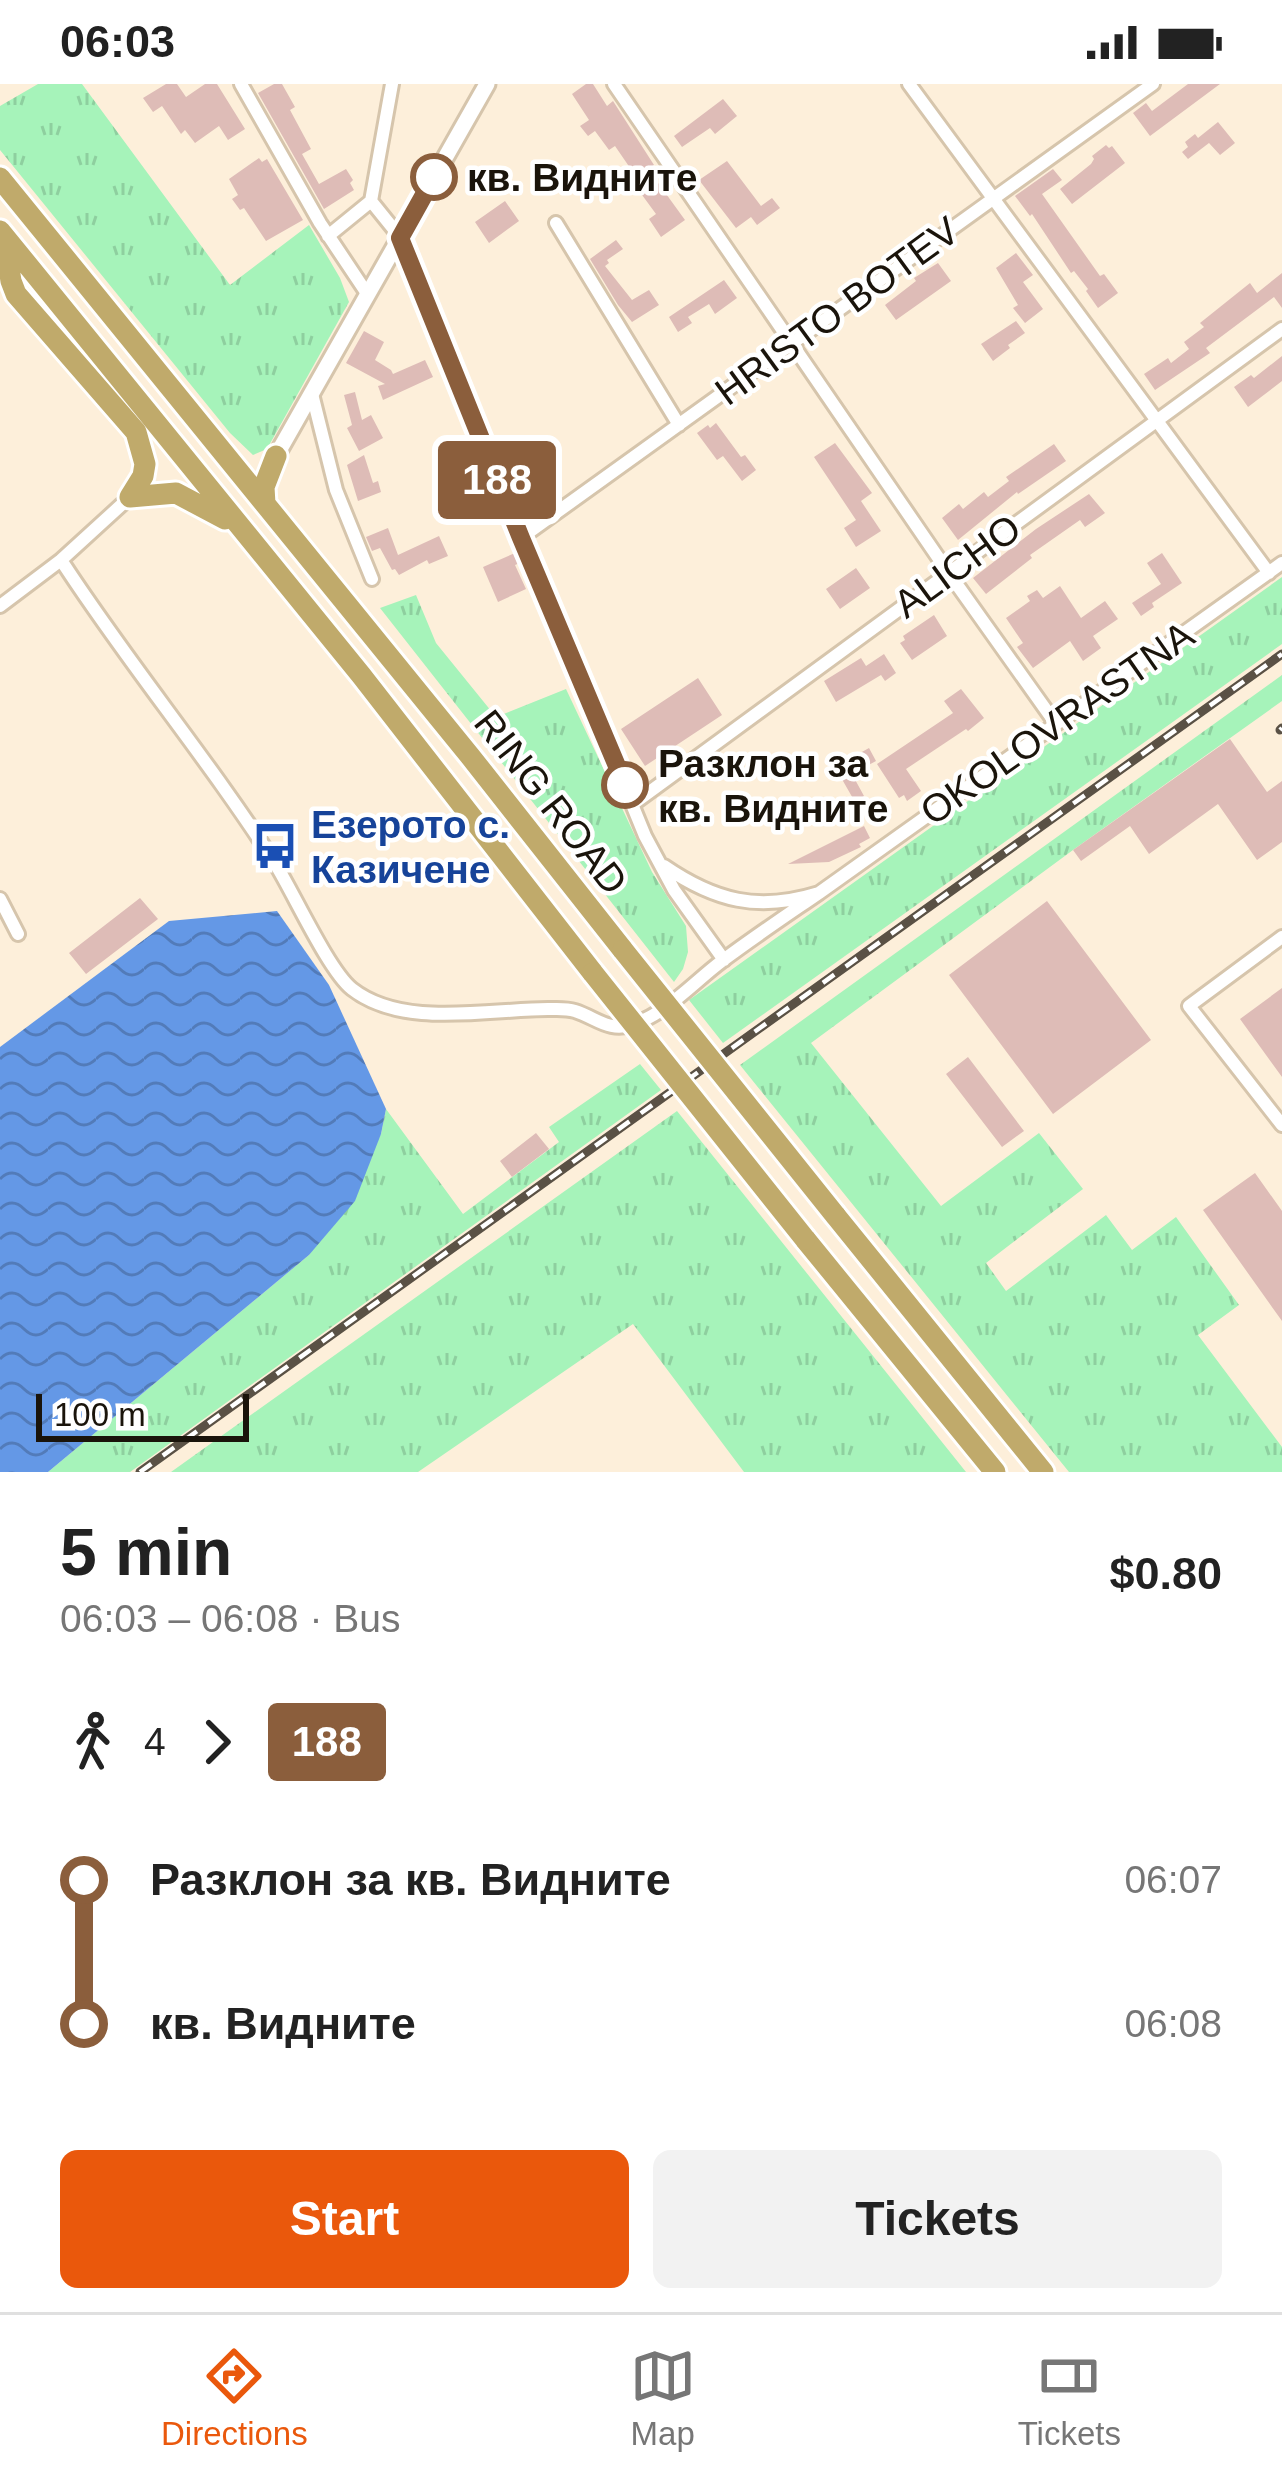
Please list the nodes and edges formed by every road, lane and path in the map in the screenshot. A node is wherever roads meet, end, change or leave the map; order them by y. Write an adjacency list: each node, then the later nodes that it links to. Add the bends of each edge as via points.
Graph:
1 (241, 84): 12 (street)
2 (392, 84): 9 (street)
3 (487, 84): 13 (street)
4 (614, 84): 16 (street)
5 (909, 84): 8 (street)
6 (1154, 84): 8 (street, HRISTO BOTEV)
7 (0, 178): 21 (highway, RING ROAD)
8 (993, 199): 16 (street, HRISTO BOTEV); 18 (street)
9 (371, 202): 12 (street); 13 (street)
10 (556, 223): 19 (street)
11 (2, 234): 22 (highway, via 16,294 136,432 145,464); 24 (highway, RING ROAD)
12 (328, 236): 14 (street)
13 (400, 238): 14 (street); 25 (street)
14 (368, 295): 17 (street)
15 (1282, 329): 18 (street, ALICHO)
16 (792, 344): 19 (street, HRISTO BOTEV); 28 (street)
17 (312, 394): 20 (street); 30 (street, via 336,490)
18 (1155, 420): 28 (street, ALICHO); 29 (street)
19 (679, 425): 25 (street, HRISTO BOTEV)
20 (276, 456): 21 (highway); 23 (highway)
21 (230, 462): 23 (highway, RING ROAD)
22 (130, 497): 24 (highway, via 176,493); 26 (street)
23 (265, 504): 42 (highway, RING ROAD, bridge)
24 (240, 527): 41 (highway, RING ROAD, bridge)
25 (521, 538): 33 (street)
26 (61, 560): 31 (street); 39 (street, via 220,782 350,988 416,1011 568,1009 623,1028 654,1015)
27 (1282, 563): 29 (street, OKOLOVRASTNA)
28 (948, 572): 32 (street); 33 (street, ALICHO)
29 (1269, 572): 32 (street, OKOLOVRASTNA)
30 (372, 579)
31 (0, 606)
32 (1056, 724): 35 (street, OKOLOVRASTNA)
33 (633, 804): 34 (street)
34 (658, 862): 35 (street, OKOLOVRASTNA, via 727,898 774,903); 39 (street)
35 (819, 893): 39 (street)
36 (0, 899): 37 (street)
37 (18, 934)
38 (1282, 937): 40 (street, via 1189,1006)
39 (724, 960)
40 (1282, 1125)
41 (994, 1472)
42 (1043, 1472)

